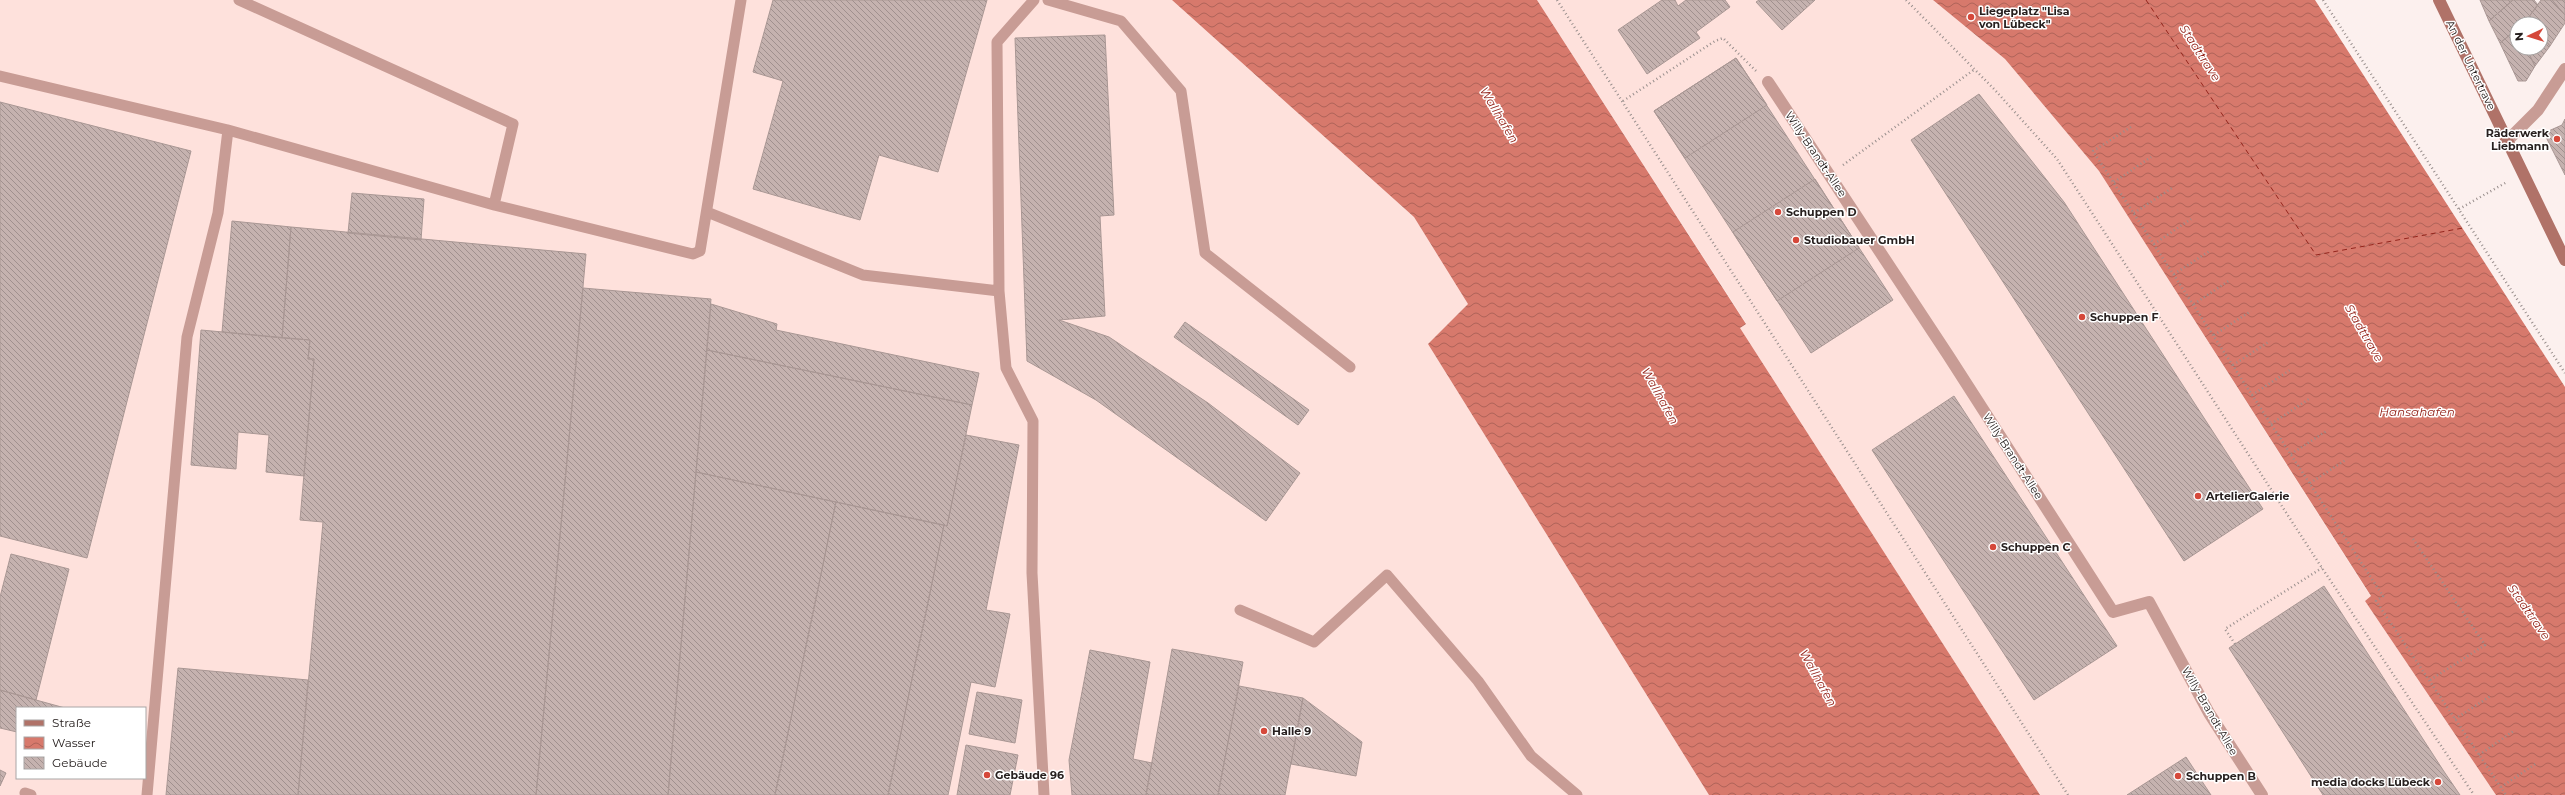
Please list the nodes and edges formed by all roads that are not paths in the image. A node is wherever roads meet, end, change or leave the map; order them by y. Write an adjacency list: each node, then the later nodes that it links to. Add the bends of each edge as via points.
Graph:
1 (238, 0): 11 (lane, via 513,124)
2 (741, 0): 12 (lane)
3 (1034, 0): 14 (lane, via 997,42)
4 (1048, 0): 15 (lane, via 1121,21 1181,91 1204,254)
5 (2439, 0): 10 (main road, An der Untertrave)
6 (2565, 69): 10 (street, via 2538,110)
7 (0, 76): 9 (lane)
8 (1768, 82): 20 (street, Willy-Brandt-Allee, via 2113,612 2149,602 2209,712)
9 (228, 130): 11 (lane); 17 (lane, via 218,213 187,337)
10 (2507, 141): 13 (main road, An der Untertrave)
11 (494, 205): 12 (lane, via 693,254 700,251)
12 (707, 212): 14 (lane, via 863,275)
13 (2565, 260)
14 (999, 291): 18 (lane, via 1006,368 1033,421 1032,573)
15 (1350, 367)
16 (1240, 610): 19 (lane, via 1314,642 1387,575 1478,681 1531,756)
17 (147, 795)
18 (1044, 795)
19 (1576, 795)
20 (2262, 795)

